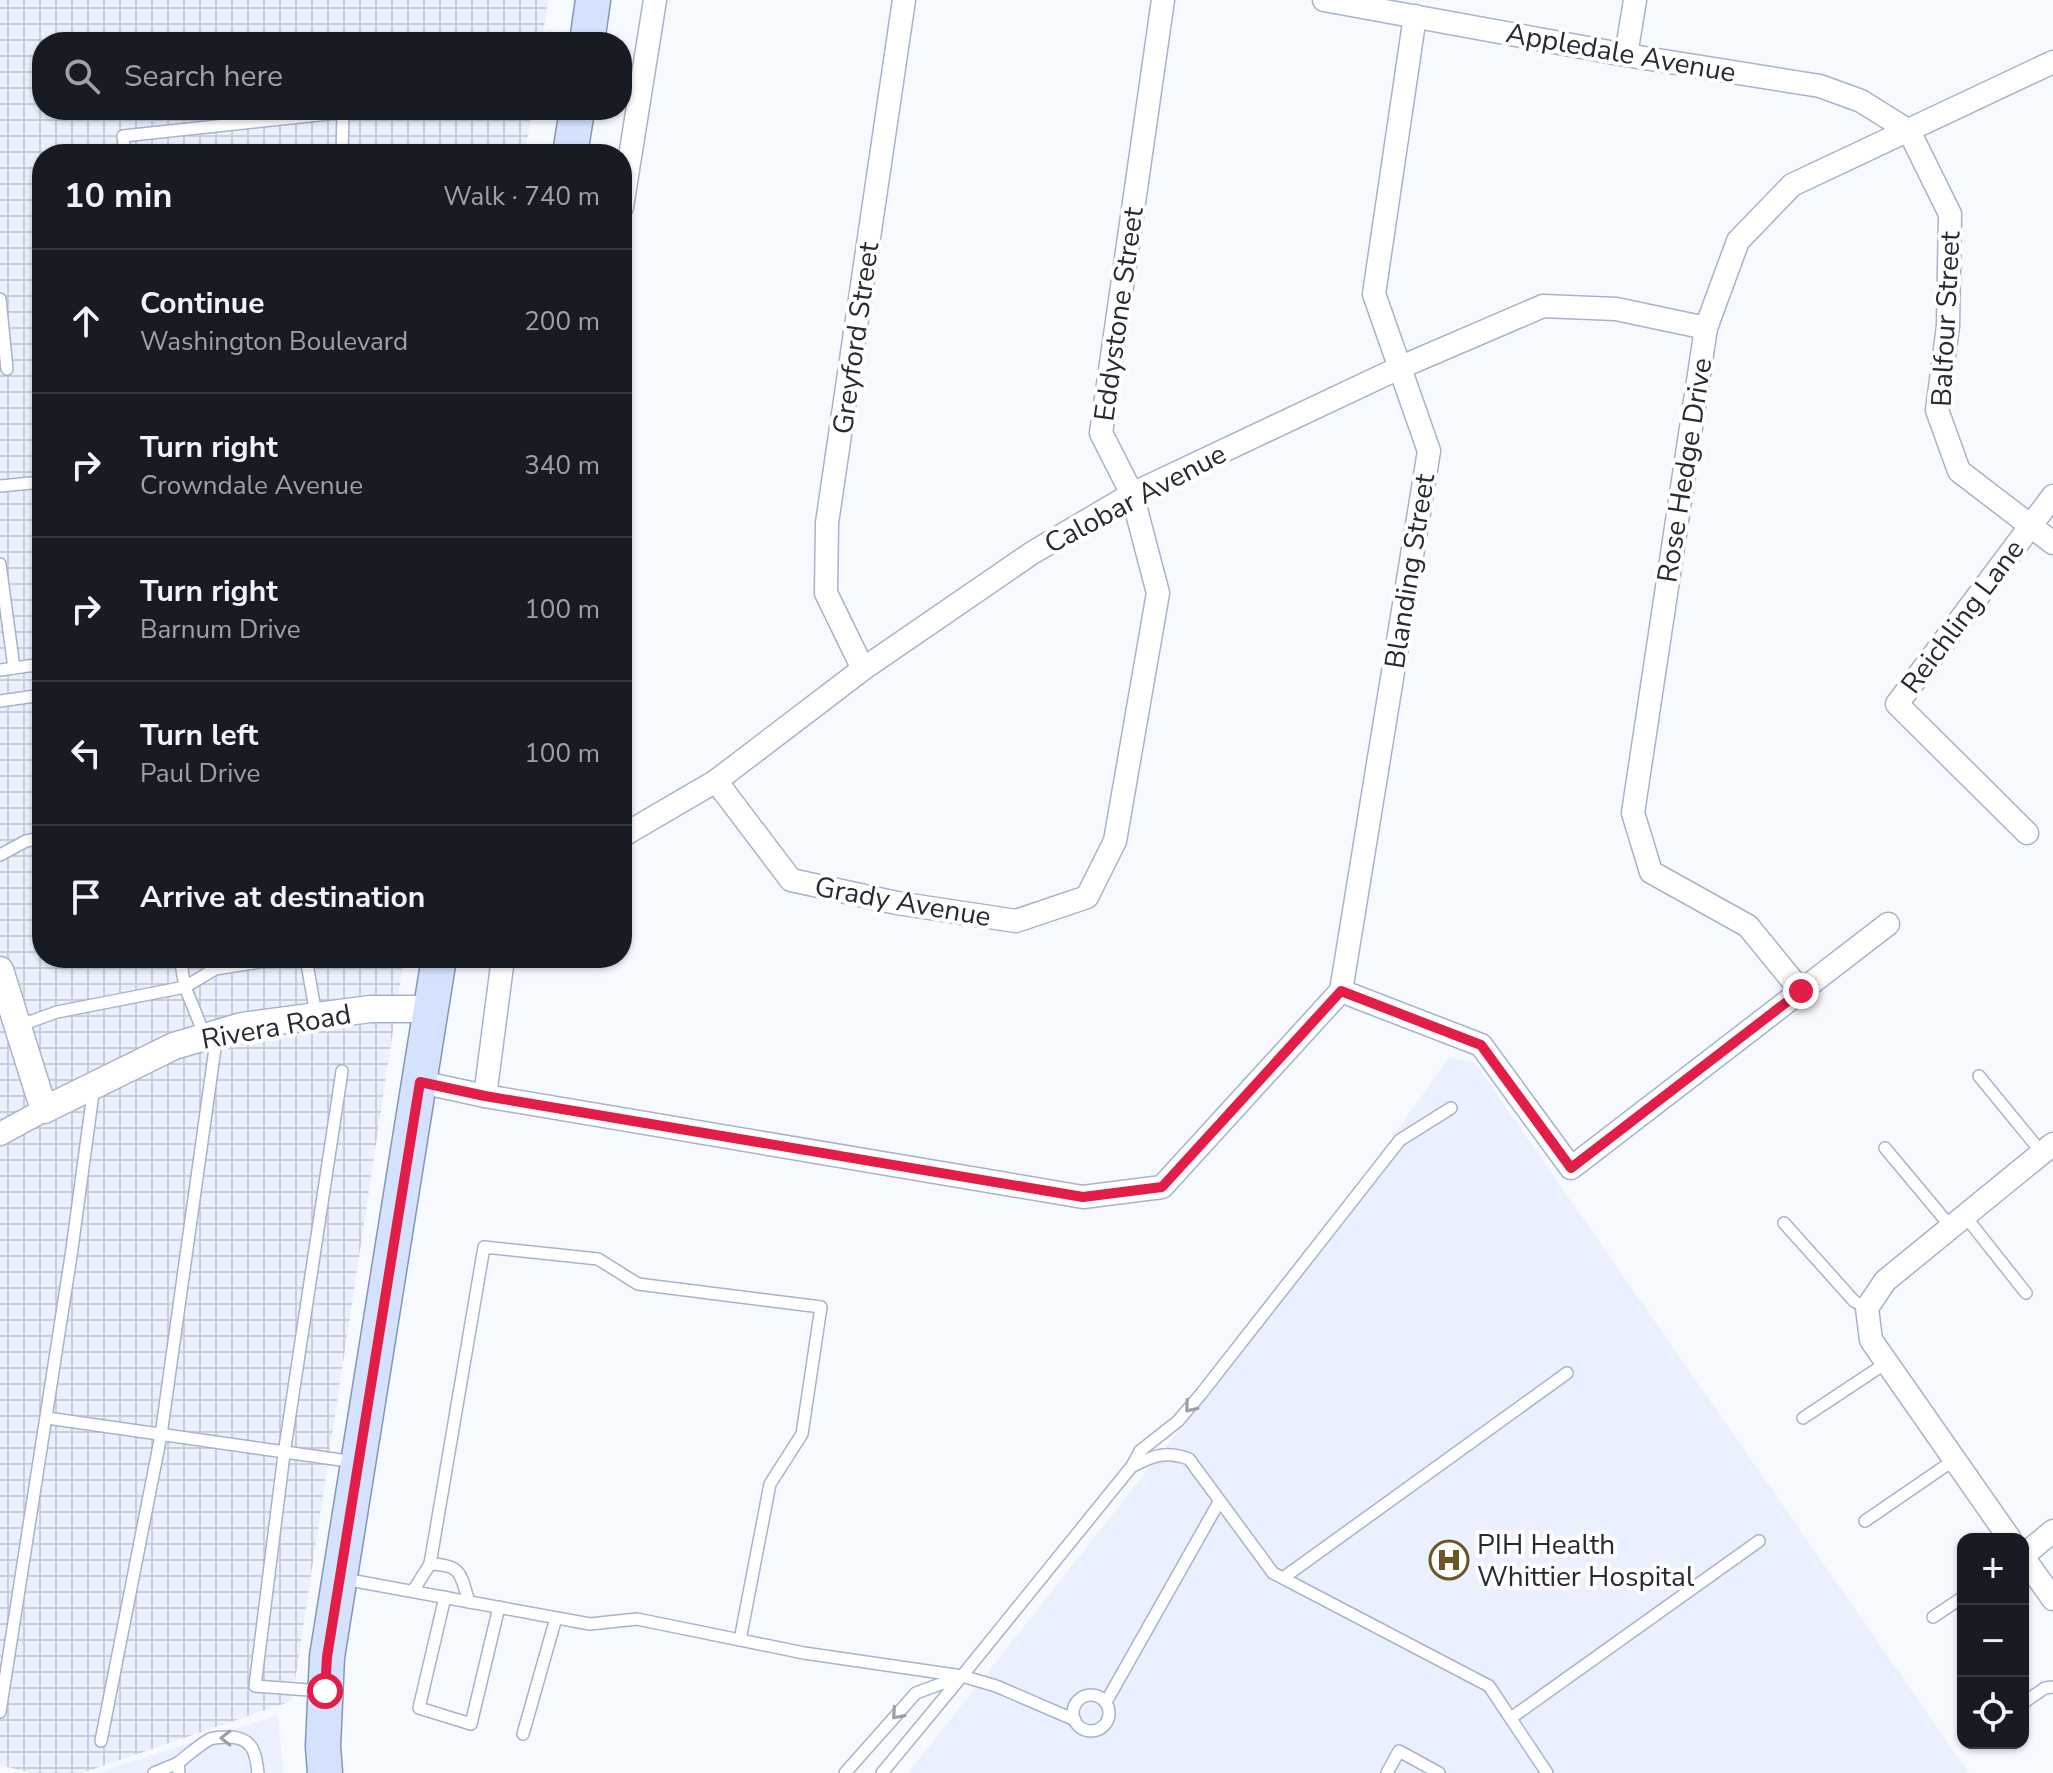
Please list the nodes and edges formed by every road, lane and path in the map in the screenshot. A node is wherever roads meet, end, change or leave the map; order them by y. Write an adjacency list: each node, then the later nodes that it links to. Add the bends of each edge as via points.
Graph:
1 (593, 0): 8 (main road)
2 (655, 0): 18 (street)
3 (904, 0): 32 (street, Greyford Street, via 827,523 826,593)
4 (1163, 0): 25 (street, Eddystone Street, via 1101,433)
5 (1324, 0): 7 (street, Appledale Avenue)
6 (1635, 0): 9 (street)
7 (1415, 16): 9 (street, Appledale Avenue); 21 (street, Blanding Street, via 1374,294)
8 (588, 32)
9 (1626, 55): 14 (street, Appledale Avenue, via 1820,86 1861,101)
10 (2053, 62): 14 (street, Rose Hedge Drive)
11 (272, 120): 15 (lane, via 123,136)
12 (343, 120): 16 (lane)
13 (575, 120): 17 (main road)
14 (1909, 131): 20 (street, Rose Hedge Drive, via 1792,185 1738,241); 27 (street, Balfour Street, via 1950,214 1948,326 1937,410 1959,471)
15 (124, 144)
16 (342, 144)
17 (572, 144)
18 (632, 144)
19 (0, 299): 22 (lane)
20 (1706, 328): 21 (street, Calobar Avenue, via 1616,309 1543,306); 51 (street, Rose Hedge Drive, via 1633,813 1651,872 1748,926)
21 (1401, 367): 25 (street, Calobar Avenue); 50 (street, Blanding Street, via 1429,451)
22 (7, 369)
23 (32, 483): 24 (lane)
24 (0, 486)
25 (1132, 494): 32 (street, Calobar Avenue, via 1032,553); 41 (street, Eddystone Street, via 1158,593 1115,841)
26 (2053, 496): 27 (street, Reichling Lane)
27 (2030, 525): 28 (street, Balfour Street); 38 (street, Reichling Lane, via 1897,704)
28 (2053, 543)
29 (0, 564): 31 (lane)
30 (32, 665): 31 (lane)
31 (14, 668): 33 (lane)
32 (863, 669): 36 (street, Calobar Avenue)
33 (0, 670)
34 (32, 696): 35 (lane)
35 (0, 701)
36 (716, 781): 37 (street, Calobar Avenue); 41 (street, Grady Avenue, via 791,880 1016,921)
37 (632, 830)
38 (2027, 833)
39 (32, 840): 40 (lane)
40 (0, 855)
41 (1087, 897)
42 (1888, 924): 51 (street)
43 (182, 968): 49 (lane)
44 (221, 968): 49 (lane)
45 (308, 968): 53 (lane)
46 (437, 968): 52 (main road)
47 (502, 968): 60 (street)
48 (0, 970): 54 (street)
49 (185, 987): 54 (lane, via 57,1012); 55 (lane)
50 (1341, 991): 51 (street, via 1481,1045 1571,1168); 60 (street, via 1162,1187 1083,1197)
51 (1801, 991)
52 (431, 1009): 53 (street, Rivera Road); 58 (main road)
53 (316, 1016): 55 (street, Rivera Road)
54 (18, 1026): 62 (street)
55 (211, 1035): 59 (street, Rivera Road, via 174,1046); 74 (lane)
56 (342, 1071): 75 (lane)
57 (1979, 1076): 65 (lane)
58 (420, 1082): 60 (street); 77 (main road)
59 (94, 1085): 62 (street, Rivera Road); 72 (lane)
60 (485, 1096)
61 (1451, 1108): 78 (lane, one-way to 78, via 1400,1140 1184,1414 1140,1451)
62 (44, 1110): 63 (street)
63 (0, 1134)
64 (1885, 1148): 66 (lane)
65 (2048, 1148): 66 (street)
66 (1958, 1221): 68 (lane); 69 (street, via 1885,1281)
67 (1784, 1223): 69 (lane, via 1854,1301)
68 (2026, 1293)
69 (1867, 1308): 70 (street, via 1871,1340)
70 (1886, 1363): 73 (lane); 76 (street)
71 (1567, 1373): 88 (lane)
72 (47, 1418): 74 (lane); 103 (lane)
73 (1803, 1418)
74 (161, 1435): 75 (lane); 108 (lane)
75 (284, 1454): 77 (lane); 100 (lane, via 255,1686)
76 (1954, 1460): 80 (lane); 82 (street)
77 (359, 1463): 87 (main road)
78 (1132, 1466): 79 (lane, via 1157,1454 1189,1459); 98 (lane)
79 (1219, 1502): 88 (lane, via 1273,1573); 102 (lane)
80 (1865, 1521)
81 (2053, 1531): 84 (street)
82 (2006, 1533)
83 (1759, 1541): 104 (lane)
84 (2029, 1551)
85 (430, 1564): 89 (lane); 93 (lane, via 460,1571); 97 (lane, via 484,1247 598,1259 638,1284 821,1307 802,1434 770,1484)
86 (2029, 1565): 91 (street)
87 (340, 1578): 89 (lane); 100 (main road)
88 (1283, 1578): 104 (lane, via 1489,1686)
89 (413, 1591): 90 (lane)
90 (445, 1597): 93 (lane); 94 (lane, via 419,1708 471,1724)
91 (2053, 1599)
92 (1957, 1601): 95 (lane)
93 (469, 1602): 94 (lane)
94 (499, 1607): 96 (lane)
95 (1933, 1617)
96 (556, 1618): 97 (lane, via 590,1624 637,1619); 106 (lane)
97 (740, 1640): 98 (lane)
98 (962, 1676): 105 (lane); 107 (lane); 113 (lane, one-way to 113, via 916,1693)
99 (2053, 1687): 101 (lane)
100 (325, 1691): 112 (main road)
101 (2029, 1699)
102 (1106, 1702): 105 (lane, via 1091,1694 1080,1698); 105 (lane, via 1109,1719 1101,1729 1089,1731)
103 (0, 1712)
104 (1511, 1718): 118 (lane)
105 (1075, 1720)
106 (523, 1734)
107 (913, 1736): 114 (lane); 115 (lane)
108 (101, 1741)
109 (178, 1768): 110 (lane); 111 (lane, one-way to 109, via 252,1745 228,1737 212,1738)
110 (154, 1773)
111 (258, 1773)
112 (325, 1773)
113 (845, 1773)
114 (882, 1773)
115 (892, 1773)
116 (1387, 1773): 117 (lane, via 1399,1751)
117 (1439, 1773)
118 (1547, 1773)

